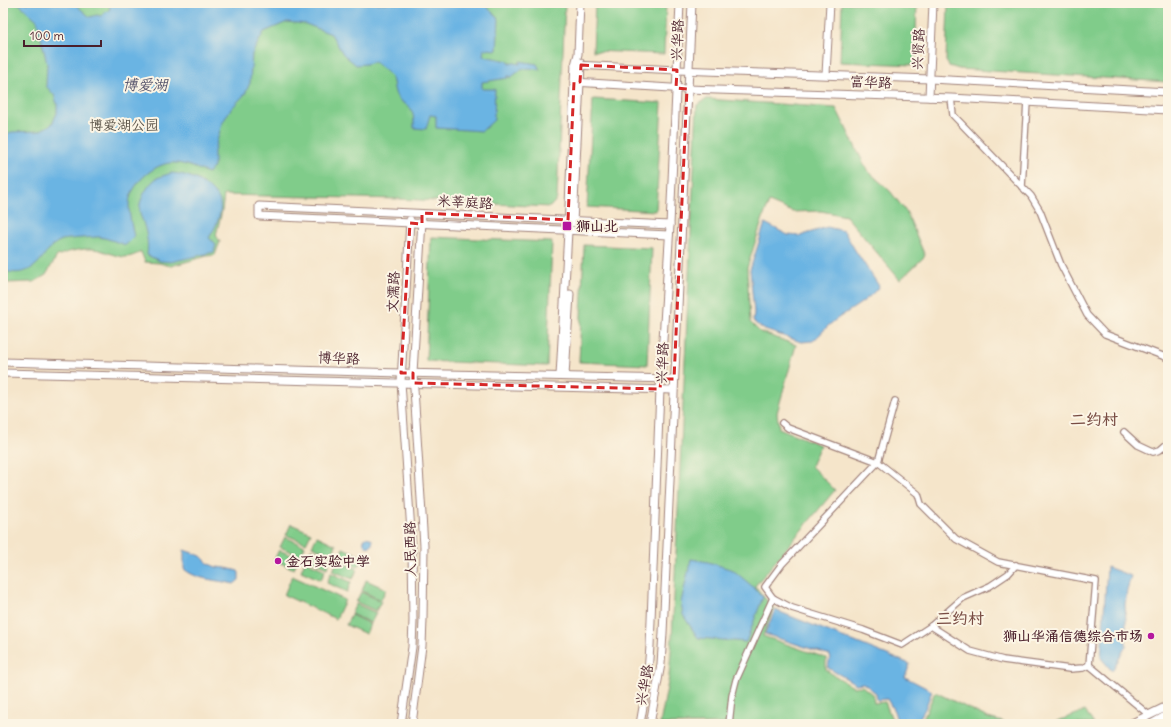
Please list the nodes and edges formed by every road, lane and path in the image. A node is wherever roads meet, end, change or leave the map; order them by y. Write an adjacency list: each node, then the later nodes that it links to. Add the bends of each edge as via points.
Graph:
1 (580, 3): 6 (street)
2 (680, 3): 7 (street, 兴华路)
3 (692, 3): 8 (street, 兴华路)
4 (830, 3): 9 (street)
5 (934, 3): 10 (street, 兴贤路)
6 (578, 65): 7 (street, 富华路); 11 (street)
7 (677, 70): 8 (street, 富华路); 12 (street, 兴华路)
8 (688, 70): 9 (street, 富华路); 13 (street, 兴华路)
9 (826, 74): 10 (street, 富华路)
10 (930, 78): 14 (street, 富华路); 15 (street, 兴贤路)
11 (577, 82): 12 (street, 富华路); 22 (street)
12 (676, 88): 13 (street, 富华路); 25 (street, 兴华路)
13 (687, 89): 15 (street, 富华路); 35 (street, 兴华路)
14 (1168, 92)
15 (929, 97): 16 (street, 富华路)
16 (951, 98): 17 (street, 富华路); 19 (street, via 953,115)
17 (1027, 102): 18 (street, 富华路); 19 (street)
18 (1168, 110)
19 (1022, 186): 28 (street, via 1040,211 1061,265 1087,315 1105,334)
20 (410, 213): 21 (street, 米莘庭路); 23 (street, 文濡路); 23 (street, 米莘庭路, via 259,206 259,216)
21 (422, 213): 22 (street, 米莘庭路); 24 (street, 文濡路)
22 (571, 220): 25 (street, 米莘庭路); 26 (street)
23 (410, 223): 24 (street, 米莘庭路); 31 (street, 文濡路)
24 (422, 224): 26 (street, 米莘庭路); 32 (street, 文濡路)
25 (670, 225): 27 (street, 兴华路)
26 (570, 231): 27 (street, 米莘庭路); 33 (street)
27 (669, 236): 34 (street, 兴华路)
28 (1168, 358)
29 (3, 362): 31 (street, 博华路)
30 (3, 373): 36 (street, 博华路)
31 (401, 373): 32 (street, 博华路); 36 (street, 文濡路)
32 (413, 373): 33 (street, 博华路); 37 (street, 人民西路)
33 (563, 376): 34 (street, 博华路)
34 (661, 379): 35 (street, 博华路); 38 (street, 兴华路)
35 (674, 379): 39 (street, 兴华路)
36 (401, 382): 37 (street, 博华路); 52 (street, 文濡路, via 412,547 413,621 412,647)
37 (413, 382): 38 (street, 博华路); 53 (street, 人民西路, via 424,546 422,646)
38 (660, 389): 39 (street, 博华路); 54 (street, 兴华路, via 650,646)
39 (673, 390): 55 (street, 兴华路, via 661,664)
40 (895, 401): 44 (street)
41 (782, 423): 44 (street, via 788,428)
42 (1124, 432): 43 (street, via 1138,446 1153,452)
43 (1168, 443)
44 (878, 462): 45 (street, via 918,494 921,504 956,538 998,562); 46 (street, via 782,564 765,587)
45 (1016, 565): 47 (street, via 990,586 962,598); 48 (street, via 1096,581)
46 (773, 598): 47 (street, via 792,608 902,645); 56 (street, via 736,680)
47 (931, 626): 48 (street, via 970,651 1003,660 1070,669)
48 (1089, 665): 50 (street)
49 (1168, 706): 50 (main road)
50 (1149, 715): 57 (main road)
51 (1168, 715): 58 (main road)
52 (401, 724)
53 (412, 724)
54 (640, 724)
55 (650, 724)
56 (729, 724)
57 (1131, 724)
58 (1152, 724)

